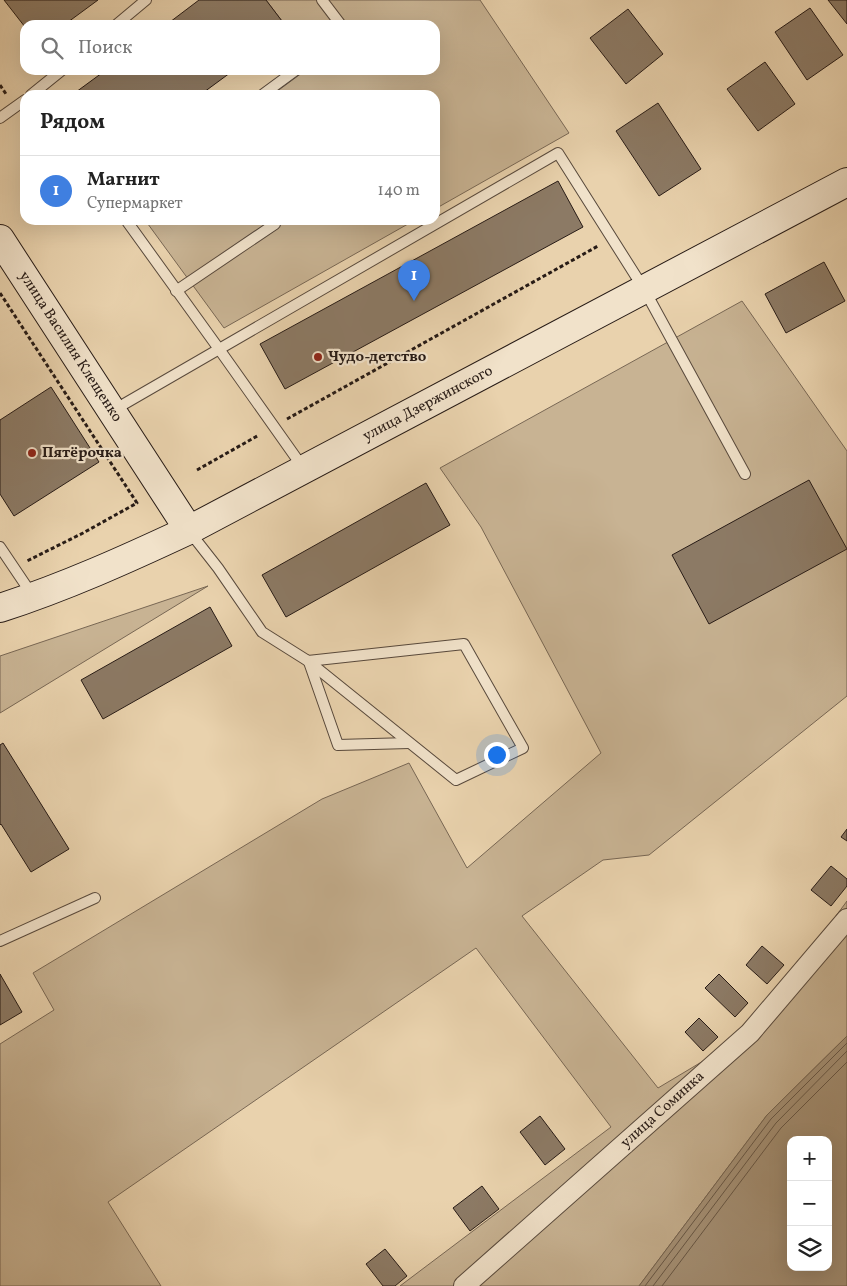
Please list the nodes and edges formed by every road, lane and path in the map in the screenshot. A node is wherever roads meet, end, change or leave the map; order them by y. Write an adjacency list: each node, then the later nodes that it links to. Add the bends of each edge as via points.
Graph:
1 (146, 0): 3 (lane)
2 (322, 0): 4 (lane)
3 (122, 20)
4 (337, 20)
5 (56, 75): 7 (lane)
6 (289, 75): 8 (lane)
7 (37, 90)
8 (269, 90)
9 (20, 104): 10 (lane)
10 (0, 118)
11 (847, 182): 18 (main road, улица Дзержинского)
12 (440, 222): 16 (lane, via 558,154)
13 (130, 225): 19 (lane)
14 (274, 225): 19 (lane)
15 (435, 225): 21 (lane)
16 (612, 238): 18 (lane); 23 (path)
17 (0, 239): 22 (main road, улица Василия Клещенко)
18 (644, 290): 25 (main road, улица Дзержинского); 26 (lane)
19 (176, 291): 21 (lane)
20 (0, 293): 29 (path, via 137,503)
21 (219, 349): 22 (lane); 23 (lane)
22 (111, 411): 27 (main road, улица Василия Клещенко)
23 (274, 426): 24 (path); 25 (lane)
24 (197, 470)
25 (304, 470): 27 (main road, улица Дзержинского)
26 (745, 474)
27 (189, 530): 30 (main road, улица Дзержинского, via 139,554); 32 (lane, via 262,632)
28 (0, 546): 29 (lane)
29 (14, 568): 30 (lane)
30 (33, 596): 31 (main road, улица Дзержинского)
31 (0, 608)
32 (308, 661): 33 (lane); 33 (lane, via 338,745); 33 (lane, via 464,644 523,748 456,780)
33 (409, 743)
34 (96, 898): 36 (lane)
35 (847, 919): 37 (street, улица Соминка, via 750,1033)
36 (0, 941)
37 (464, 1286)

